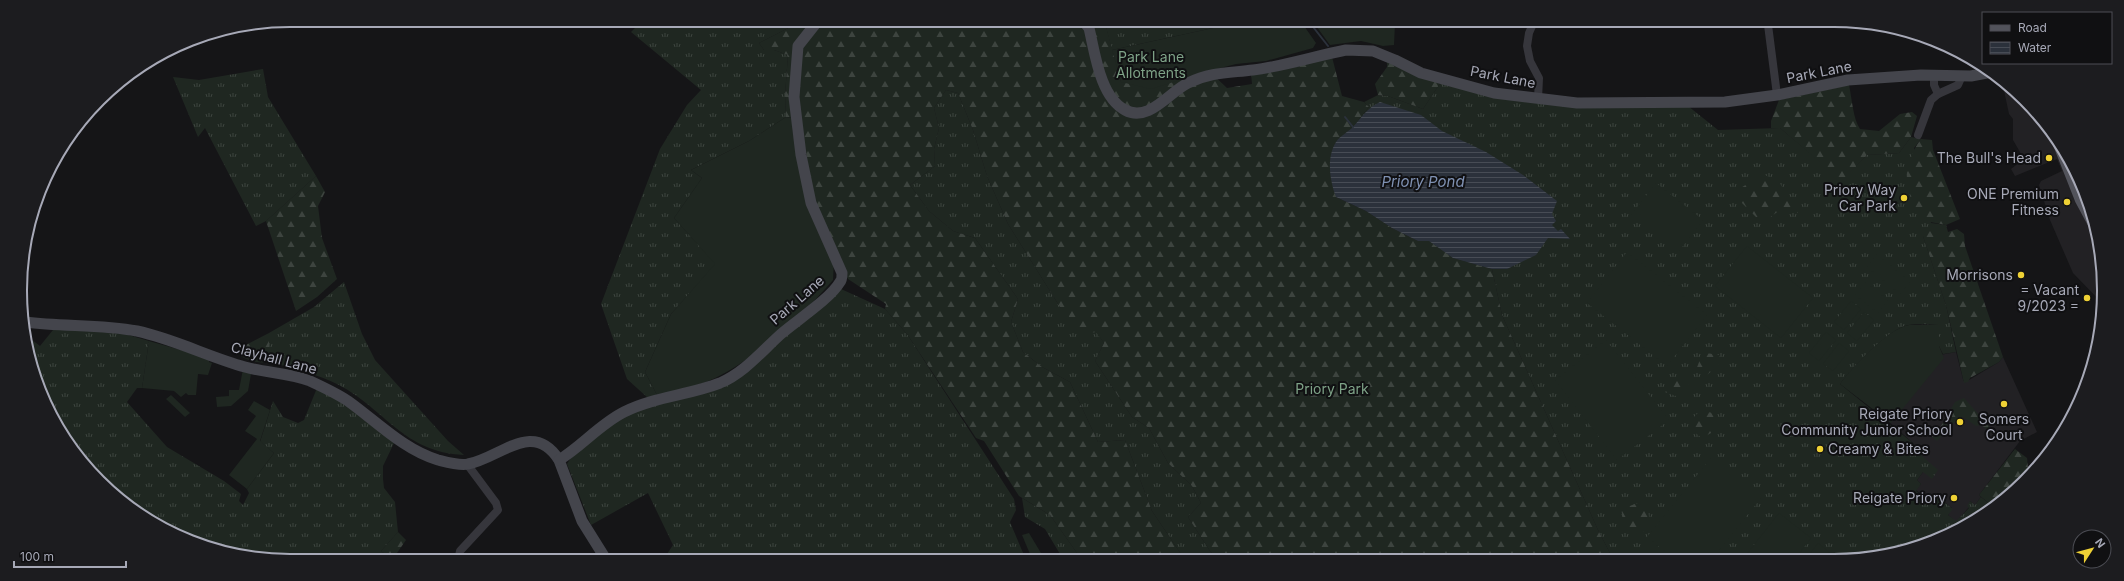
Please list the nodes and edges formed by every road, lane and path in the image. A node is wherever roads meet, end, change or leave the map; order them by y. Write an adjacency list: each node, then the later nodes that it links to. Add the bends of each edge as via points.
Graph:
1 (813, 27): 13 (street, Park Lane, via 798,46 794,97 801,155 811,203 842,273 840,282 819,304 746,367 720,382 666,399 645,402 623,412)
2 (1088, 27): 10 (street, Park Lane, via 1108,94 1124,110 1132,113 1151,109 1186,84 1206,75 1252,70 1359,49 1373,51 1440,79 1494,93)
3 (1532, 27): 10 (street, via 1527,46 1530,61 1538,78)
4 (1768, 27): 9 (street)
5 (1983, 73): 7 (street, Park Lane)
6 (1934, 75): 7 (street, Park Lane); 8 (street, via 1934,85); 9 (street, Park Lane, via 1848,80)
7 (1962, 76): 8 (street, via 1958,85)
8 (1938, 94): 11 (street, via 1929,103)
9 (1777, 95): 10 (street, Park Lane, via 1694,103 1577,103)
10 (1538, 99)
11 (1918, 135)
12 (29, 322): 14 (street, Clayhall Lane, via 138,331 228,362 308,381 347,400 382,428 414,448 437,460)
13 (559, 460): 14 (street, Clayhall Lane, via 548,447 529,441); 16 (street, via 582,521)
14 (467, 464): 15 (street, via 496,503 498,510)
15 (459, 554)
16 (603, 554)

